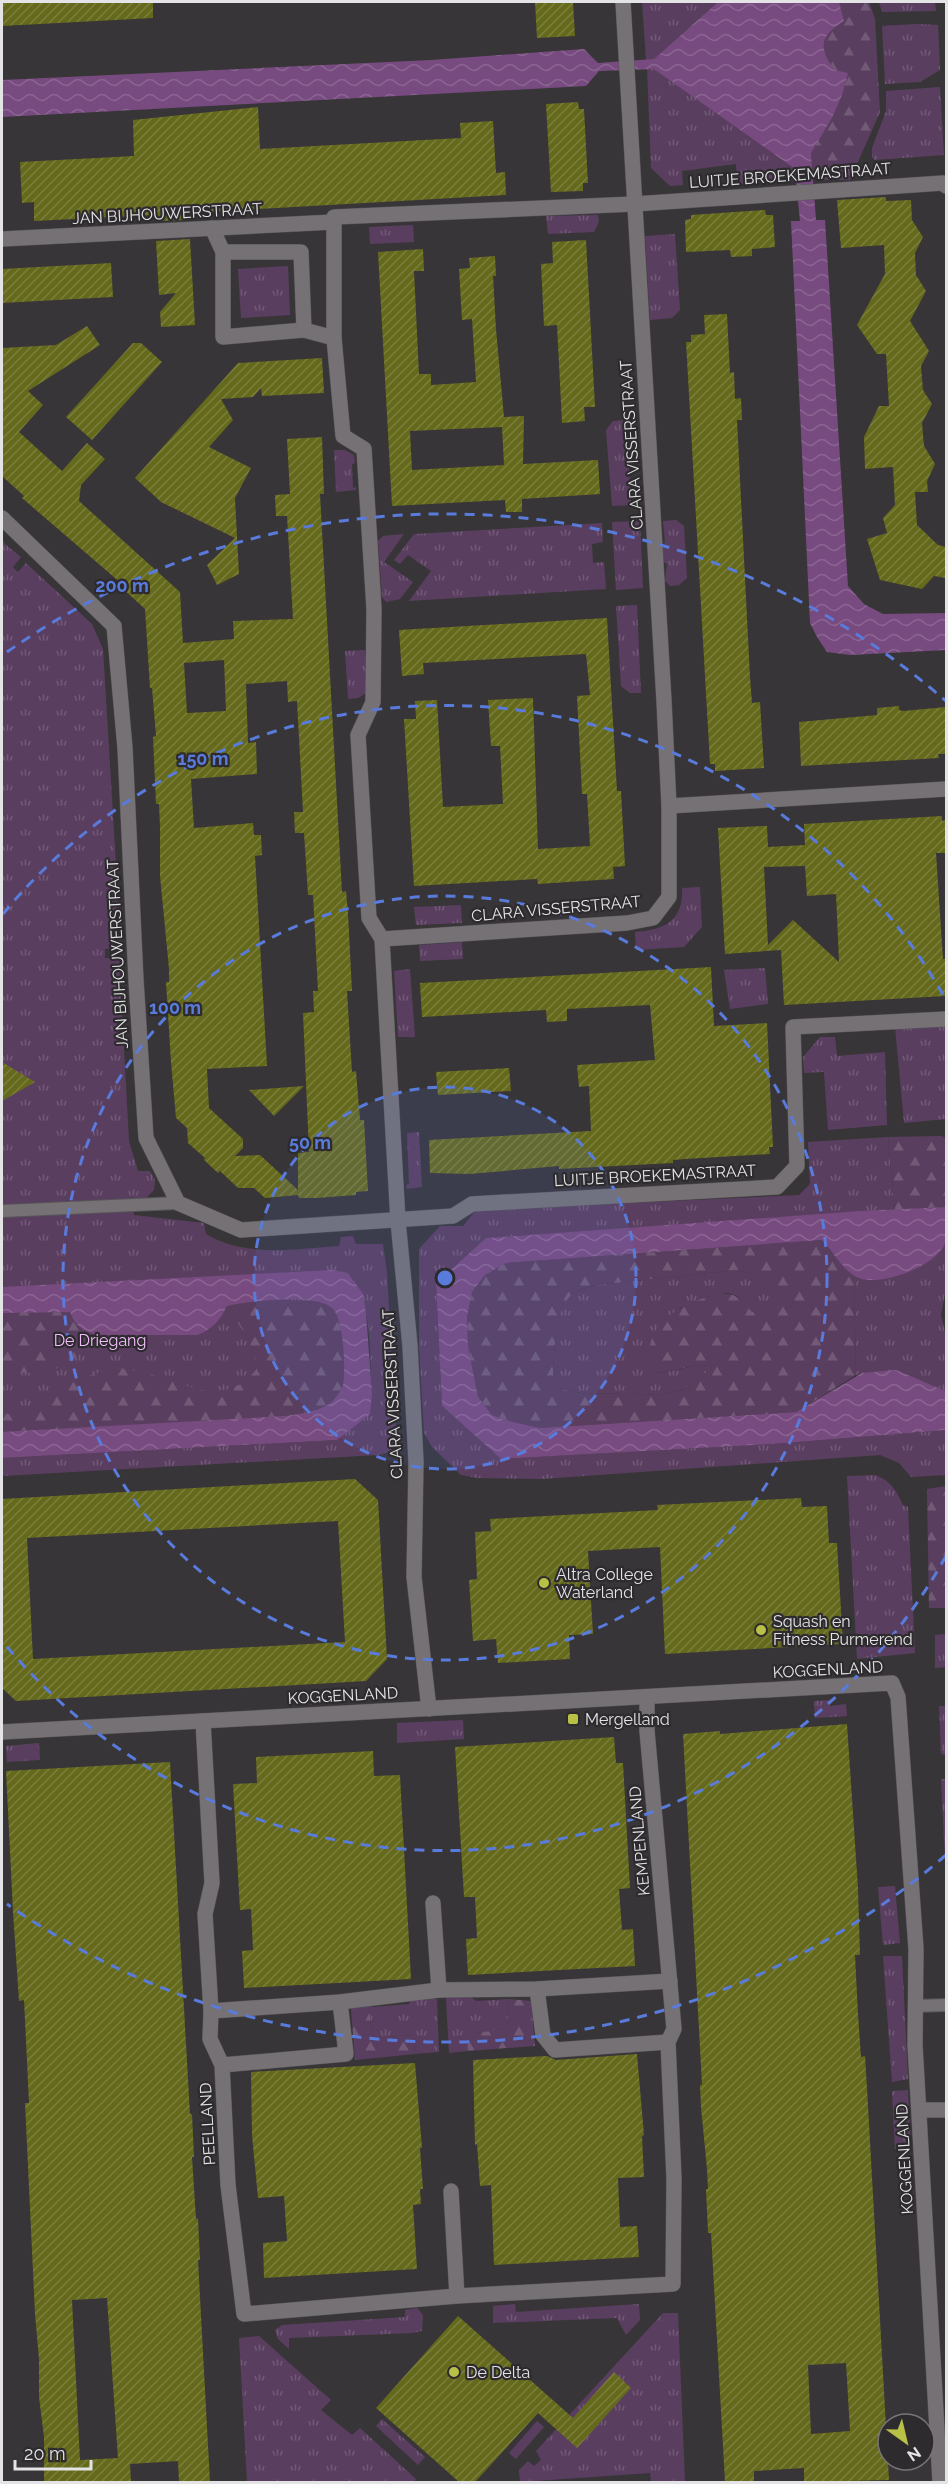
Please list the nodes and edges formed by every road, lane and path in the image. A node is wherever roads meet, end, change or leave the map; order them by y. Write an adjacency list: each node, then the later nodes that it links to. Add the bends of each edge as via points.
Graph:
1 (623, 2): 3 (street, CLARA VISSERSTRAAT)
2 (946, 186): 3 (street, LUITJE BROEKEMASTRAAT, via 943,183)
3 (634, 204): 4 (street, JAN BIJHOUWERSTRAAT); 12 (street, CLARA VISSERSTRAAT)
4 (334, 219): 5 (street, JAN BIJHOUWERSTRAAT); 9 (street)
5 (212, 228): 6 (street, JAN BIJHOUWERSTRAAT); 7 (street)
6 (2, 239)
7 (223, 252): 8 (street, via 301,252); 8 (street, via 223,337)
8 (304, 330): 9 (street)
9 (334, 338): 13 (street, via 343,436 364,449 374,609 373,702 358,735 369,918)
10 (2, 518): 15 (street, JAN BIJHOUWERSTRAAT, via 114,626 125,748 146,1138)
11 (946, 789): 12 (street)
12 (669, 806): 13 (street, CLARA VISSERSTRAAT, via 669,897 653,918)
13 (382, 939): 17 (street, CLARA VISSERSTRAAT)
14 (946, 1018): 17 (street, LUITJE BROEKEMASTRAAT, via 794,1026 797,1166 777,1187 471,1204 453,1215)
15 (178, 1203): 16 (lane); 17 (street, via 241,1230)
16 (3, 1211)
17 (398, 1221): 19 (street, CLARA VISSERSTRAAT, via 416,1462 414,1577)
18 (647, 1698): 19 (street, KOGGENLAND); 23 (street, KEMPENLAND); 28 (street, KOGGENLAND, via 892,1683 899,1709 916,1949)
19 (429, 1709): 20 (street, KOGGENLAND)
20 (203, 1721): 21 (street, KOGGENLAND); 29 (street, PEELLAND, via 212,1883 205,1914)
21 (2, 1732)
22 (433, 1902): 25 (street)
23 (670, 1981): 24 (street); 30 (street, KEMPENLAND, via 674,2030)
24 (537, 1989): 25 (street); 30 (street, via 543,2035 555,2050)
25 (439, 1990): 26 (street)
26 (340, 2002): 29 (street); 31 (street, via 346,2054)
27 (946, 2005): 28 (lane)
28 (915, 2006): 33 (street, KOGGENLAND)
29 (211, 2011): 31 (street, PEELLAND, via 210,2039)
30 (668, 2042): 35 (street, KEMPENLAND, via 674,2179)
31 (222, 2065): 36 (street, PEELLAND, via 228,2185 244,2314)
32 (946, 2109): 33 (street)
33 (920, 2110): 37 (street, KOGGENLAND)
34 (451, 2191): 36 (street)
35 (673, 2284): 36 (street, PEELLAND)
36 (457, 2296)
37 (940, 2482)

